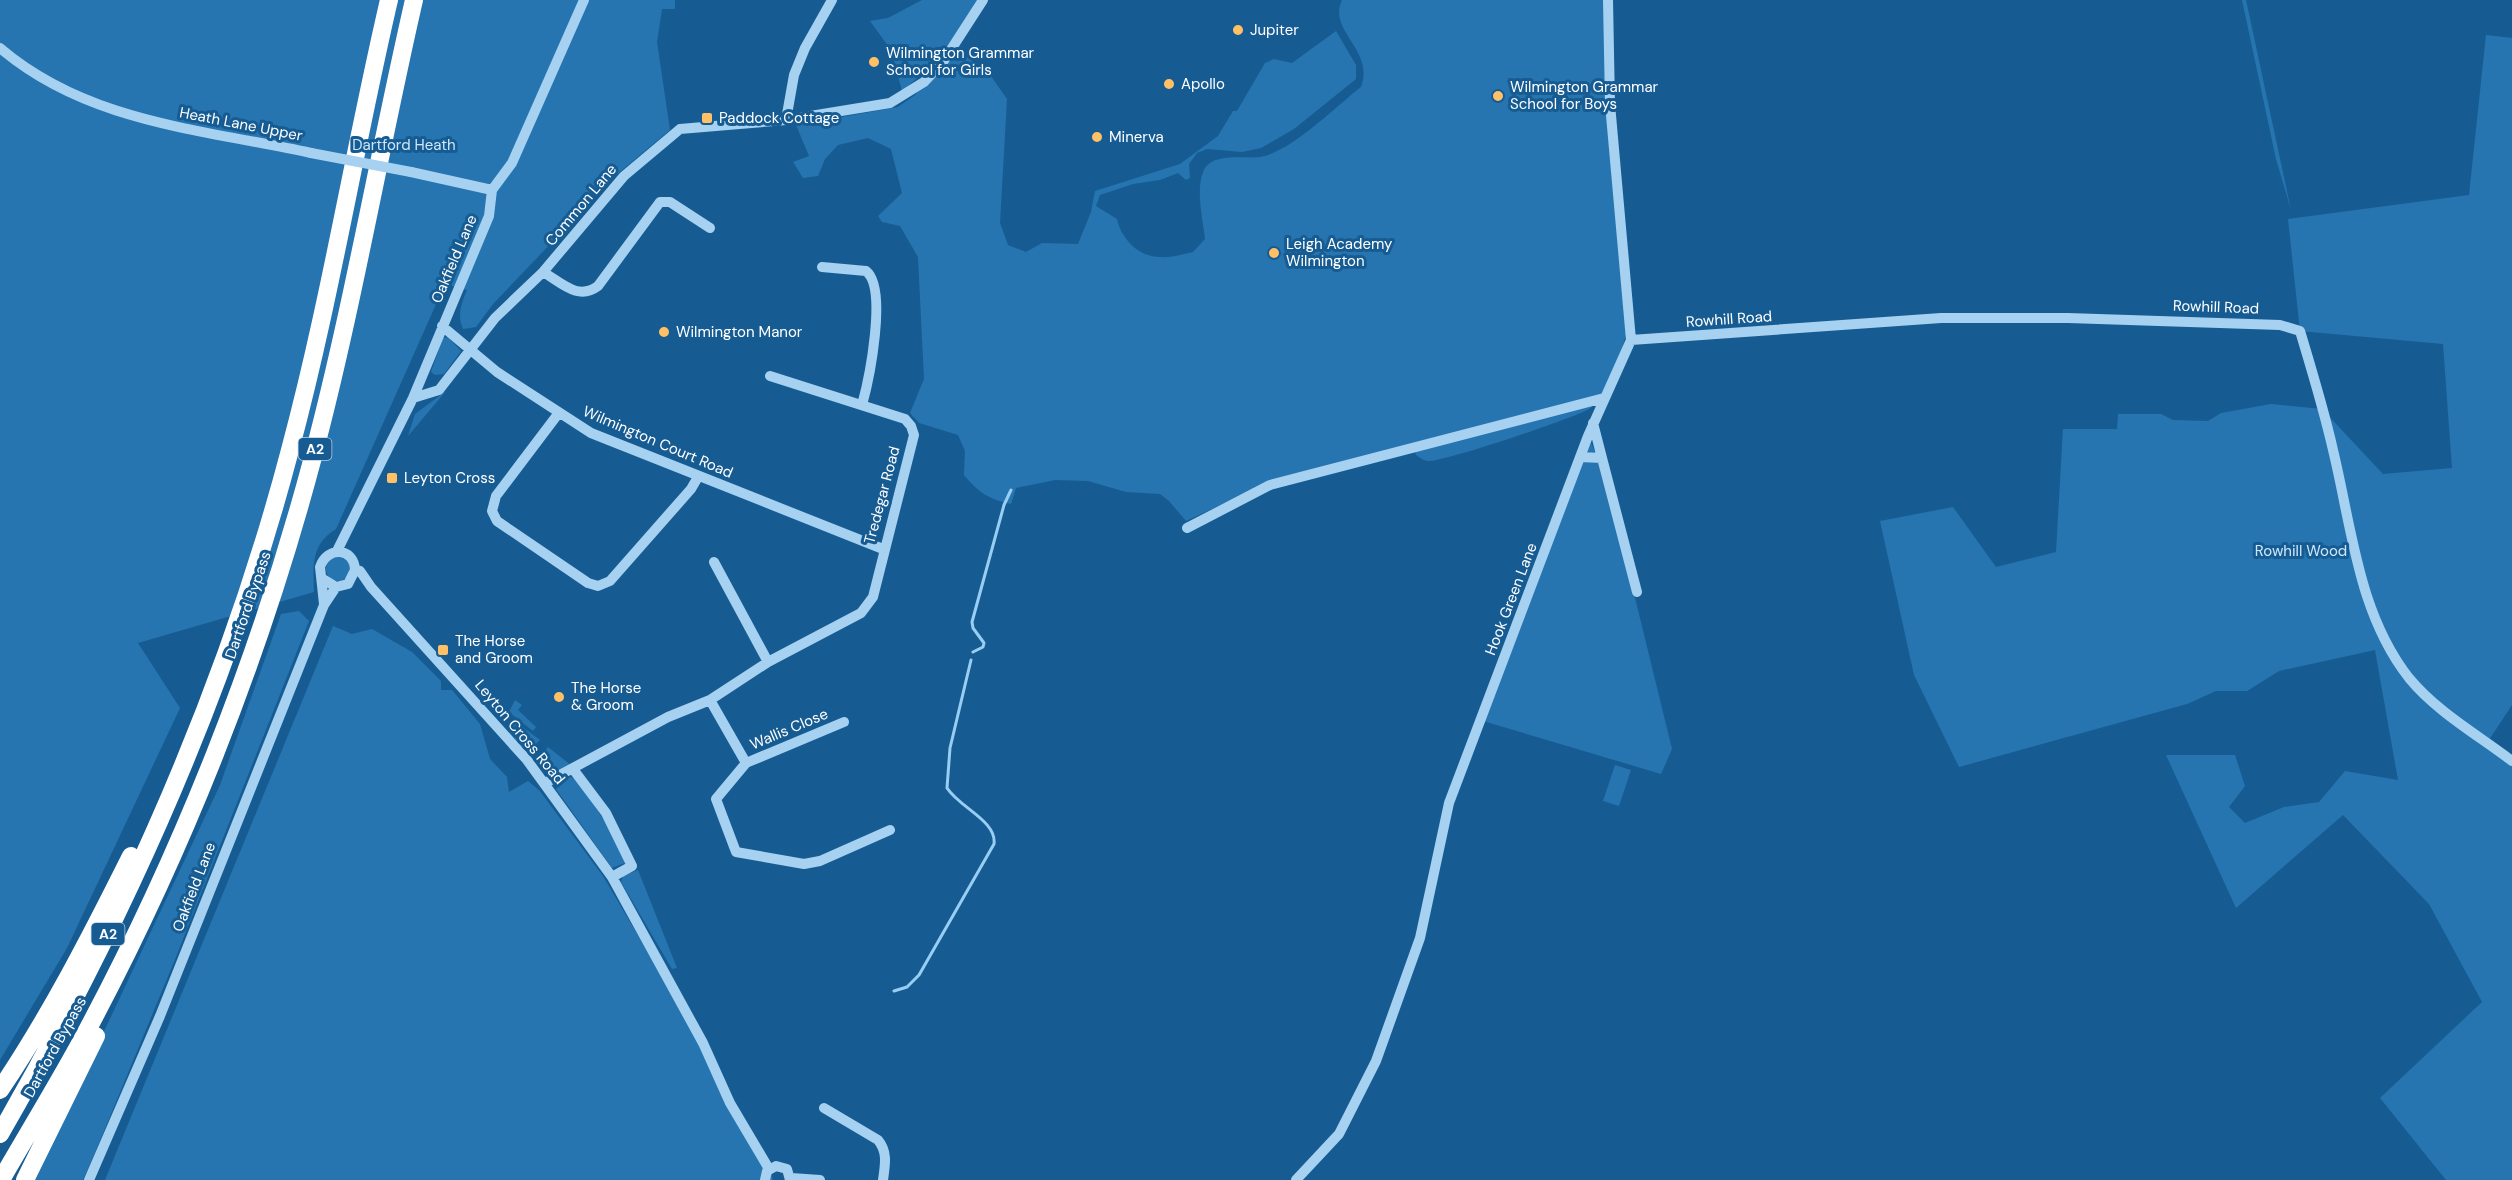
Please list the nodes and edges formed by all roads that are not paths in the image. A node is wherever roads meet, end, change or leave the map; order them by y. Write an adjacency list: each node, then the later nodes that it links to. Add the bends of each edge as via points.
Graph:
1 (389, 0): 40 (highway, Dartford Bypass / A2, via 322,323 292,442 265,537)
2 (414, 0): 47 (highway, Dartford Bypass / A2, via 313,460 222,735)
3 (584, 0): 9 (street, Oakfield Lane, via 512,163)
4 (832, 0): 8 (street, via 798,66)
5 (983, 0): 8 (street, Common Lane, via 943,62 924,82 890,103)
6 (1608, 0): 14 (street, Hook Green Lane, via 1610,104)
7 (0, 48): 9 (street, Heath Lane Upper, bridge, via 59,88 118,112)
8 (786, 120): 12 (street, Common Lane, via 681,129 624,176)
9 (492, 190): 13 (street, Oakfield Lane, via 489,216)
10 (710, 228): 12 (street, via 670,202 660,202 598,286 588,293 579,294)
11 (822, 267): 19 (street, via 866,271 876,283 874,361)
12 (543, 273): 15 (street, Common Lane, via 495,318)
13 (442, 326): 15 (street, Wilmington Court Road); 17 (street, Oakfield Lane)
14 (1631, 340): 18 (street, Hook Green Lane); 41 (street, Rowhill Road, via 1941,318 2270,324 2300,331 2334,451 2372,616 2409,677 2430,700)
15 (471, 349): 17 (street, Common Lane, via 439,390); 20 (street, Wilmington Court Road)
16 (770, 376): 19 (street, Tredegar Road)
17 (413, 398): 26 (street, Oakfield Lane)
18 (1604, 398): 21 (street, Hook Green Lane); 25 (street, via 1270,485)
19 (862, 405): 27 (street, Tredegar Road, via 904,420 914,435)
20 (558, 414): 24 (street, Wilmington Court Road, via 591,433); 24 (street, via 496,496 492,511 497,521 588,584 597,586 610,581)
21 (1593, 423): 22 (street, Hook Green Lane); 23 (street)
22 (1580, 457): 23 (street); 58 (street, Hook Green Lane, via 1449,802 1420,938 1376,1061 1339,1134)
23 (1602, 458): 35 (street)
24 (698, 477): 27 (street, Wilmington Court Road)
25 (1187, 528)
26 (348, 530): 28 (street, Oakfield Lane); 29 (street)
27 (883, 549): 37 (street, Tredegar Road, via 873,597 861,613)
28 (337, 551): 29 (street); 32 (street, Oakfield Lane, via 322,561)
29 (350, 556): 31 (street)
30 (714, 562): 37 (street)
31 (356, 570): 33 (street, Oakfield Lane); 34 (street, Leyton Cross Road)
32 (323, 579): 33 (street); 36 (street, Oakfield Lane)
33 (342, 585): 34 (street); 36 (street, Oakfield Lane)
34 (371, 587): 44 (street, Leyton Cross Road)
35 (1636, 592)
36 (324, 605): 55 (street, Oakfield Lane, via 160,1016)
37 (768, 662): 38 (street, Tredegar Road)
38 (710, 700): 42 (street, Wallis Close); 43 (street, Tredegar Road, via 668,717)
39 (844, 722): 42 (street, Wallis Close)
40 (198, 727): 48 (highway, via 92,934); 50 (highway, Dartford Bypass / A2, via 122,906)
41 (2512, 761)
42 (746, 763): 45 (street, Wallis Close, via 716,799 736,852 804,864 820,861)
43 (573, 769): 44 (street, Tredegar Road); 46 (street, Leyton Cross Road, via 606,813 632,866)
44 (545, 783): 46 (street, Leyton Cross Road)
45 (890, 830)
46 (612, 877): 51 (street, Leyton Cross Road, via 703,1043)
47 (160, 882): 53 (highway, Dartford Bypass / A2, via 84,1037); 54 (highway, via 90,1049)
48 (0, 1090)
49 (824, 1108): 57 (street, via 884,1147)
50 (0, 1134)
51 (767, 1175): 52 (street, Leyton Cross Road, via 776,1166 783,1167)
52 (791, 1179): 56 (street, Leyton Cross Road)
53 (1, 1180)
54 (25, 1180)
55 (89, 1180)
56 (820, 1180)
57 (883, 1180)
58 (1296, 1180)

